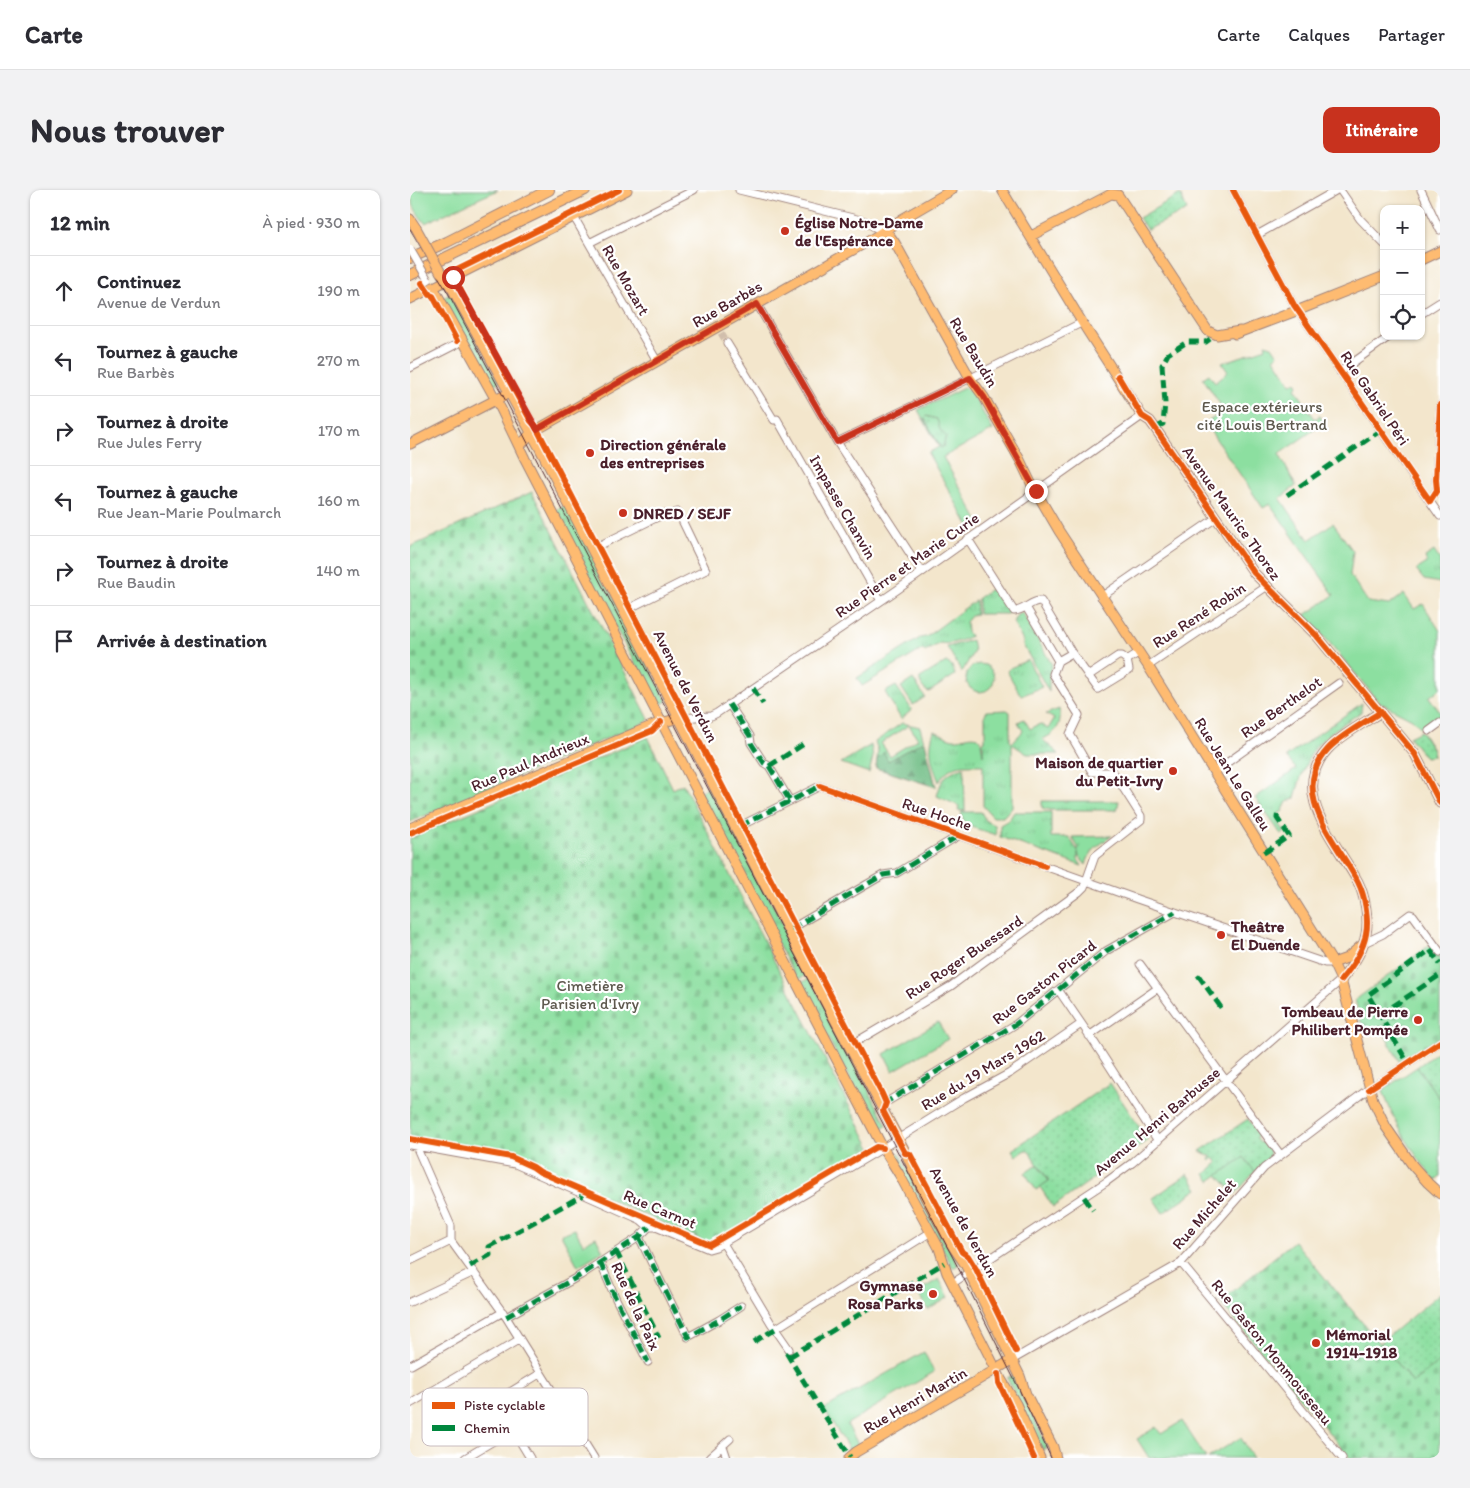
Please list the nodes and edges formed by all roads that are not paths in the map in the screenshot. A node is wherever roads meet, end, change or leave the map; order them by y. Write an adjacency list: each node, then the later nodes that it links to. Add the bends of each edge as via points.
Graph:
1 (549, 190): 21 (highway)
2 (585, 190): 23 (highway)
3 (627, 190): 11 (main road)
4 (694, 190): 18 (street)
5 (739, 190): 13 (street, via 865,221)
6 (1002, 190): 16 (main road, Avenue Maurice Thorez)
7 (1233, 190): 15 (street, Rue Gabriel Péri)
8 (1338, 190): 15 (street); 17 (street)
9 (1421, 190): 14 (street)
10 (950, 191): 13 (main road, Rue Barbès)
11 (574, 217): 18 (street, Rue Mozart); 25 (main road)
12 (410, 219): 25 (main road, bridge)
13 (885, 230): 28 (main road, Rue Barbès); 38 (main road, Rue Baudin)
14 (1440, 230)
15 (1257, 235): 29 (street, Rue Gabriel Péri)
16 (1031, 236): 29 (main road, via 1111,194 1118,195 1210,339 1222,339); 31 (main road, Avenue Maurice Thorez)
17 (1380, 240)
18 (589, 243): 35 (street, Rue Mozart)
19 (410, 249): 25 (street, bridge)
20 (1440, 251): 22 (main road)
21 (410, 258)
22 (1425, 258)
23 (410, 275)
24 (1380, 278): 29 (main road)
25 (438, 281): 26 (main road); 33 (main road, Avenue de Verdun); 39 (main road, Avenue de Verdun)
26 (410, 299)
27 (1440, 302): 30 (street)
28 (757, 304): 35 (main road, Rue Barbès, via 719,330); 44 (street)
29 (1299, 310): 37 (street, Rue Gabriel Péri)
30 (1425, 311)
31 (1083, 322): 38 (street); 42 (main road, Avenue Maurice Thorez)
32 (1384, 340): 37 (street)
33 (463, 341): 36 (street); 40 (main road, Avenue de Verdun)
34 (727, 342): 57 (street, Impasse Chanvin, via 774,420 777,419)
35 (657, 361): 43 (main road, Rue Barbès)
36 (410, 368)
37 (1340, 372): 49 (street, Rue Gabriel Péri)
38 (970, 378): 44 (street); 47 (main road, Rue Baudin, via 984,397)
39 (509, 393): 40 (main road); 43 (main road, Avenue de Verdun)
40 (496, 400): 45 (main road); 46 (main road, Avenue de Verdun)
41 (1440, 405): 49 (street, via 1436,490)
42 (1142, 416): 47 (street, Rue Pierre et Marie Curie); 51 (main road, Avenue Maurice Thorez, via 1156,428)
43 (531, 433): 46 (main road, Rue Barbès); 53 (main road, Avenue de Verdun)
44 (837, 442): 54 (street)
45 (410, 444)
46 (520, 446): 70 (main road, Avenue de Verdun)
47 (1036, 491): 52 (street, Rue Pierre et Marie Curie); 56 (main road, Rue Jean Le Galleu)
48 (1440, 500): 49 (street)
49 (1430, 501): 50 (street, Rue Gabriel Péri)
50 (1440, 516)
51 (1216, 518): 55 (main road, Avenue Maurice Thorez); 56 (street)
52 (968, 539): 54 (street, Rue Pierre et Marie Curie); 58 (street, via 1014,611)
53 (592, 549): 59 (main road, Avenue de Verdun); 59 (street, via 664,514 678,512 706,570)
54 (922, 572): 57 (street, Rue Pierre et Marie Curie)
55 (1266, 587): 64 (street, Rue René Robin); 68 (main road, Avenue Maurice Thorez, via 1316,636)
56 (1101, 597): 61 (main road, Rue Jean Le Galleu)
57 (881, 601): 67 (street, Rue Pierre et Marie Curie)
58 (1026, 607): 60 (street, via 1041,601); 63 (street)
59 (624, 611): 69 (main road, Avenue de Verdun)
60 (1072, 653): 63 (street); 65 (street)
61 (1138, 653): 62 (street); 64 (main road, Rue Jean Le Galleu)
62 (1127, 660): 65 (street, via 1118,656); 65 (street, via 1129,670 1099,689)
63 (1058, 661): 79 (street, via 1053,674 1078,715 1070,734 1092,772 1113,772 1141,818 1095,856)
64 (1148, 666): 73 (main road, Rue Jean Le Galleu)
65 (1088, 676)
66 (1339, 683): 73 (street, Rue Berthelot)
67 (729, 704): 69 (street, Rue Pierre et Marie Curie, via 711,716); 74 (street)
68 (1381, 712): 75 (main road, Avenue Maurice Thorez, via 1416,754); 82 (main road, via 1328,750 1316,768 1312,787 1321,821 1359,883 1365,906 1367,930)
69 (680, 718): 70 (main road, Rue Paul Andrieux); 77 (main road, Avenue de Verdun)
70 (661, 722): 76 (main road, Rue Paul Andrieux); 100 (main road, Avenue de Verdun)
71 (1440, 723): 72 (street)
72 (1429, 731)
73 (1214, 772): 85 (main road, Rue Jean Le Galleu)
74 (790, 801): 77 (street, Rue Hoche); 78 (street, Rue Hoche, via 820,786)
75 (1440, 803)
76 (410, 828)
77 (736, 828): 81 (main road, Avenue de Verdun)
78 (958, 836): 79 (street, Rue Hoche); 81 (street, via 897,873 883,875)
79 (1086, 881): 80 (street, Rue Hoche); 93 (street, Rue Roger Buessard, via 1079,892 951,986)
80 (1175, 912): 85 (street, Rue Hoche); 89 (street, Rue Gaston Picard, via 1106,951)
81 (789, 930): 93 (main road, Avenue de Verdun)
82 (1364, 943): 83 (street, via 1413,914); 84 (main road); 87 (main road, via 1352,968)
83 (1440, 952)
84 (1347, 958): 85 (main road); 87 (main road)
85 (1333, 963): 87 (main road, Rue Jean Le Galleu)
86 (1140, 964): 88 (street)
87 (1341, 980): 94 (street, Avenue Henri Barbusse); 95 (main road, Rue Jean Le Galleu)
88 (1158, 988): 91 (street); 94 (street)
89 (1058, 991): 90 (street); 96 (street, Rue Gaston Picard, via 1016,1024)
90 (1081, 1024): 91 (street); 97 (street, Rue du 19 Mars 1962, via 1010,1073)
91 (1089, 1036): 98 (street)
92 (1440, 1042): 95 (street, Rue Michelet)
93 (849, 1046): 96 (main road, Avenue de Verdun)
94 (1226, 1082): 98 (street, Avenue Henri Barbusse); 101 (street)
95 (1369, 1089): 101 (street, Rue Michelet); 102 (main road, Rue Jean Le Galleu, via 1386,1127 1409,1162)
96 (880, 1106): 97 (main road, Avenue de Verdun)
97 (898, 1139): 100 (street, Rue Carnot); 112 (main road, Avenue de Verdun, via 925,1197)
98 (1158, 1141): 112 (street, Avenue Henri Barbusse, via 1106,1182)
99 (413, 1145): 103 (street, Rue Carnot, via 515,1164 642,1220); 106 (street, via 450,1226)
100 (883, 1148): 104 (main road, Avenue de Verdun); 107 (street, Rue Carnot)
101 (1280, 1154): 110 (street, Rue Michelet)
102 (1440, 1194)
103 (649, 1228): 105 (street); 107 (street, Rue Carnot, via 656,1227 709,1249)
104 (931, 1232): 113 (main road, Avenue de Verdun); 117 (street)
105 (639, 1237): 109 (street); 115 (street, via 688,1337)
106 (451, 1242): 108 (street); 111 (street)
107 (723, 1243): 117 (street)
108 (410, 1261)
109 (600, 1262): 116 (street); 121 (street, Rue de la Paix)
110 (1182, 1262): 120 (street, Rue Michelet); 143 (street, Rue Gaston Monmousseau)
111 (474, 1272): 114 (street); 116 (street)
112 (970, 1273): 113 (street, Avenue Henri Barbusse); 120 (main road, Avenue de Verdun)
113 (953, 1283): 123 (main road, Avenue de Verdun)
114 (410, 1302)
115 (741, 1306)
116 (505, 1315): 118 (street); 122 (street)
117 (775, 1329): 119 (street)
118 (520, 1339): 124 (street); 125 (street)
119 (790, 1349)
120 (1012, 1360): 123 (main road, Rue Michelet); 142 (main road, Avenue de Verdun)
121 (648, 1362)
122 (411, 1366)
123 (996, 1369): 140 (main road, Rue Henri Martin); 141 (main road, Avenue de Verdun)
124 (541, 1373): 126 (street); 127 (street)
125 (437, 1388)
126 (517, 1388)
127 (550, 1388)
128 (422, 1397): 129 (street)
129 (410, 1404)
130 (730, 1439): 134 (street)
131 (485, 1446): 135 (street)
132 (523, 1446): 136 (street)
133 (586, 1446): 137 (street)
134 (723, 1446): 138 (street); 139 (street)
135 (465, 1458)
136 (530, 1458)
137 (594, 1458)
138 (709, 1458)
139 (728, 1458)
140 (849, 1458)
141 (1040, 1458)
142 (1056, 1458)
143 (1342, 1458)

